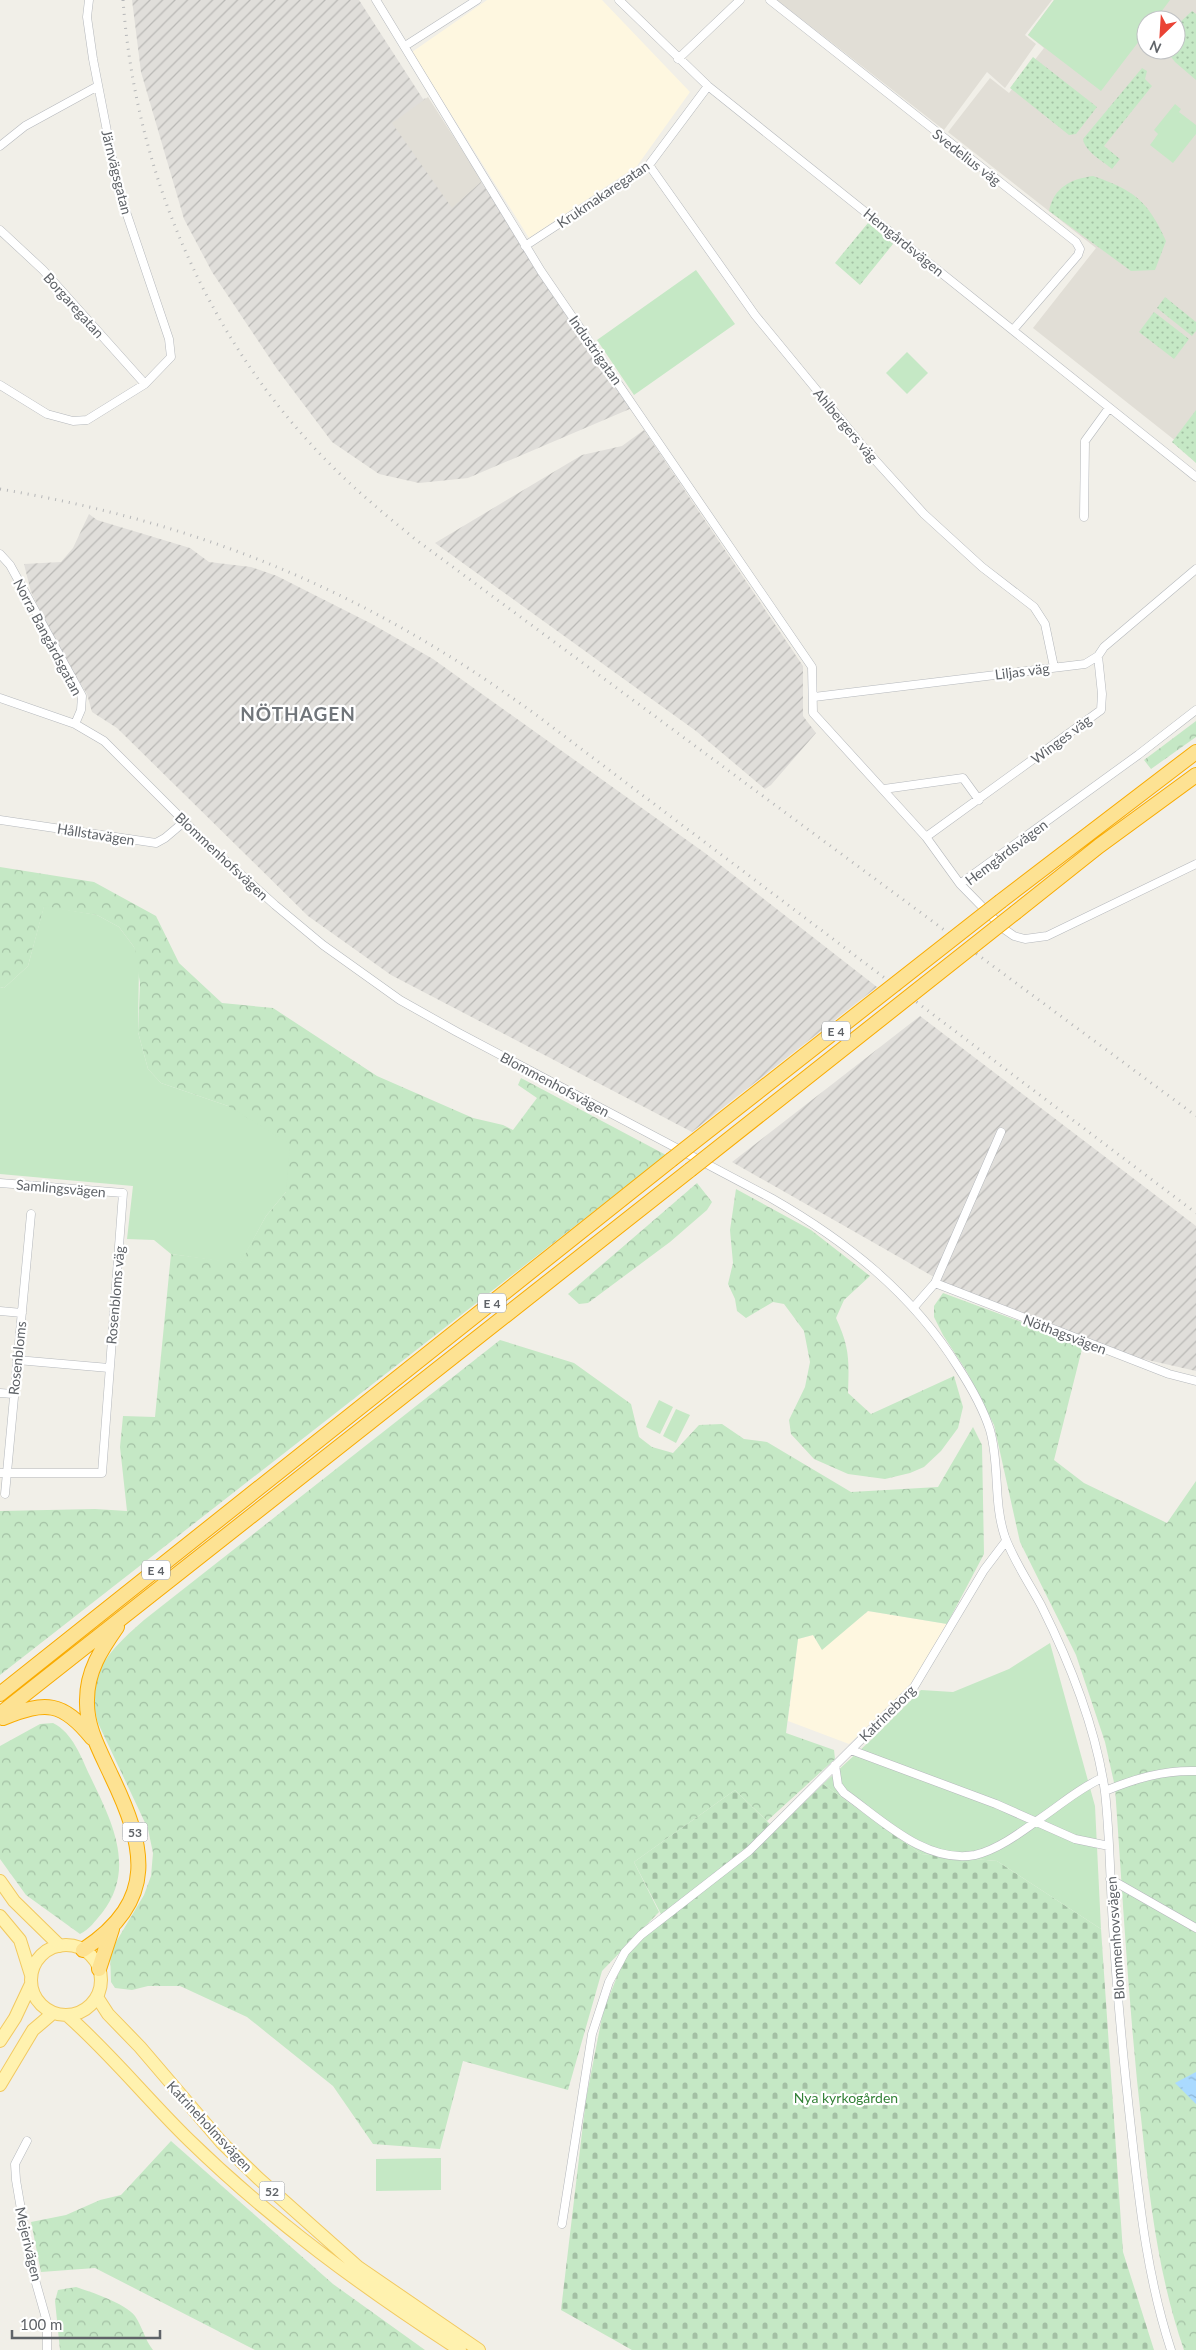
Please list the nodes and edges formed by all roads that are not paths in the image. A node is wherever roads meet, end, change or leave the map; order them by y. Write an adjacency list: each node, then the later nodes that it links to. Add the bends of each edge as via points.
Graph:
1 (89, 0): 9 (street, Järnvägsgatan, via 87,17)
2 (376, 0): 7 (street, Industrigatan)
3 (477, 0): 7 (street)
4 (619, 0): 8 (street, Hemgårdsvägen)
5 (740, 0): 8 (street)
6 (770, 0): 15 (street, Svedelius väg, via 1076,242 1080,249 1078,255)
7 (405, 46): 14 (street, Industrigatan)
8 (678, 59): 10 (street, Hemgårdsvägen)
9 (98, 86): 11 (street, via 25,126); 16 (street, Järnvägsgatan, via 118,188 169,339 171,357)
10 (708, 86): 12 (street, Krukmakaregatan); 15 (street, Hemgårdsvägen)
11 (0, 146)
12 (649, 165): 14 (street, Krukmakaregatan); 24 (street, Ahlbergers väg, via 756,315 866,450 924,514 982,567 1034,607 1045,624)
13 (0, 230): 16 (street, Borgaregatan, via 43,270)
14 (525, 246): 25 (street, Industrigatan, via 812,667)
15 (1013, 330): 18 (street, Hemgårdsvägen)
16 (145, 384): 17 (street, via 87,420 73,421 41,412)
17 (0, 385)
18 (1109, 408): 19 (street, Hemgårdsvägen); 20 (street, via 1085,441)
19 (1196, 477)
20 (1084, 517)
21 (0, 554): 28 (street, Norra Bangårdsgatan, via 10,566 82,696)
22 (1196, 569): 23 (street, Liljas väg, via 1104,647)
23 (1098, 656): 24 (street, Liljas väg, via 1085,664); 32 (street, Winges väg, via 1101,710)
24 (1054, 667): 25 (street, Liljas väg)
25 (814, 697): 31 (street, via 813,713)
26 (0, 698): 28 (street, Blommenhofsvägen)
27 (1196, 710): 37 (street, Hemgårdsvägen)
28 (75, 724): 34 (street, Blommenhofsvägen, via 117,752)
29 (1196, 752): 55 (highway, E 4, bridge, via 672,1160)
30 (1196, 775): 54 (highway, E 4, bridge, via 1099,846)
31 (884, 789): 32 (street, via 963,778); 35 (street)
32 (978, 800): 35 (street, Winges väg)
33 (0, 820): 34 (street, Hållstavägen, via 150,842 160,841)
34 (185, 821): 43 (street, Blommenhofsvägen, via 275,905 381,987 424,1014 814,1223 861,1258)
35 (926, 837): 37 (street)
36 (1196, 864): 37 (street, Hemgårdsvägen, via 1047,936 1025,939 1004,929)
37 (960, 884)
38 (1001, 1132): 42 (street)
39 (0, 1182): 41 (street, Samlingsvägen, via 123,1193)
40 (31, 1214): 45 (street, Rosenbloms)
41 (120, 1222): 47 (street, Rosenbloms väg)
42 (936, 1283): 43 (street); 48 (street, Nöthagsvägen, via 1169,1374)
43 (914, 1307): 53 (street, Blommenhofsvägen, via 952,1358 986,1421 994,1451 999,1519)
44 (0, 1311): 45 (street, Rosenbloms)
45 (22, 1313): 46 (street, Rosenbloms)
46 (17, 1360): 47 (street); 50 (street, Rosenbloms)
47 (109, 1368): 51 (street, Rosenbloms väg, via 102,1473)
48 (1196, 1381)
49 (0, 1393): 50 (street)
50 (13, 1394): 51 (street, Rosenbloms)
51 (3, 1473): 52 (street, Rosenbloms)
52 (5, 1494)
53 (1006, 1541): 59 (street, Katrineborg, via 984,1570 914,1687); 62 (street, Blommenhovsvägen, via 1061,1648 1080,1697)
54 (127, 1614): 56 (highway, E 4); 58 (highway, 53, via 101,1650 90,1674 86,1701)
55 (0, 1694)
56 (0, 1714)
57 (0, 1719): 58 (highway, via 34,1707 52,1706 72,1716)
58 (95, 1742): 69 (highway, 53, via 132,1820 140,1859 131,1900)
59 (851, 1750): 60 (street, Katrineborg); 64 (street)
60 (835, 1765): 64 (street, via 838,1785 844,1792 924,1848 957,1857 976,1855 992,1849); 81 (street, Katrineborg, via 749,1851 641,1935 617,1964 592,2034)
61 (1196, 1771): 63 (street, via 1154,1774)
62 (1102, 1778): 63 (street, Blommenhovsvägen); 64 (street, via 1080,1788)
63 (1105, 1791): 65 (street, Blommenhovsvägen)
64 (1037, 1821): 65 (street, via 1075,1840)
65 (1108, 1846): 66 (street, Blommenhovsvägen)
66 (1110, 1879): 70 (street); 85 (street, Blommenhovsvägen, via 1138,2196 1155,2293)
67 (0, 1881): 71 (main road, via 14,1901)
68 (0, 1916): 74 (main road, via 20,1940)
69 (114, 1924): 72 (highway, 53); 73 (highway, 53, via 104,1946)
70 (1196, 1928)
71 (60, 1946): 72 (main road); 74 (main road, via 42,1954 35,1963)
72 (83, 1950): 73 (main road)
73 (99, 1969): 75 (main road, via 101,1983)
74 (31, 1980): 76 (main road, via 38,2002); 78 (main road, via 19,2012)
75 (97, 1997): 77 (main road, via 85,2010); 84 (main road, Katrineholmsvägen / 52, via 108,2014 222,2143 258,2178 358,2267)
76 (53, 2014): 77 (main road); 79 (main road, via 33,2030)
77 (68, 2016): 83 (main road, Katrineholmsvägen / 52, via 189,2140 243,2190 380,2298)
78 (0, 2041)
79 (0, 2085)
80 (27, 2141): 82 (street, Mejerivägen, via 15,2164 16,2180 30,2262 48,2322)
81 (562, 2224)
82 (47, 2350)
83 (460, 2350)
84 (479, 2350)
85 (1171, 2350)

